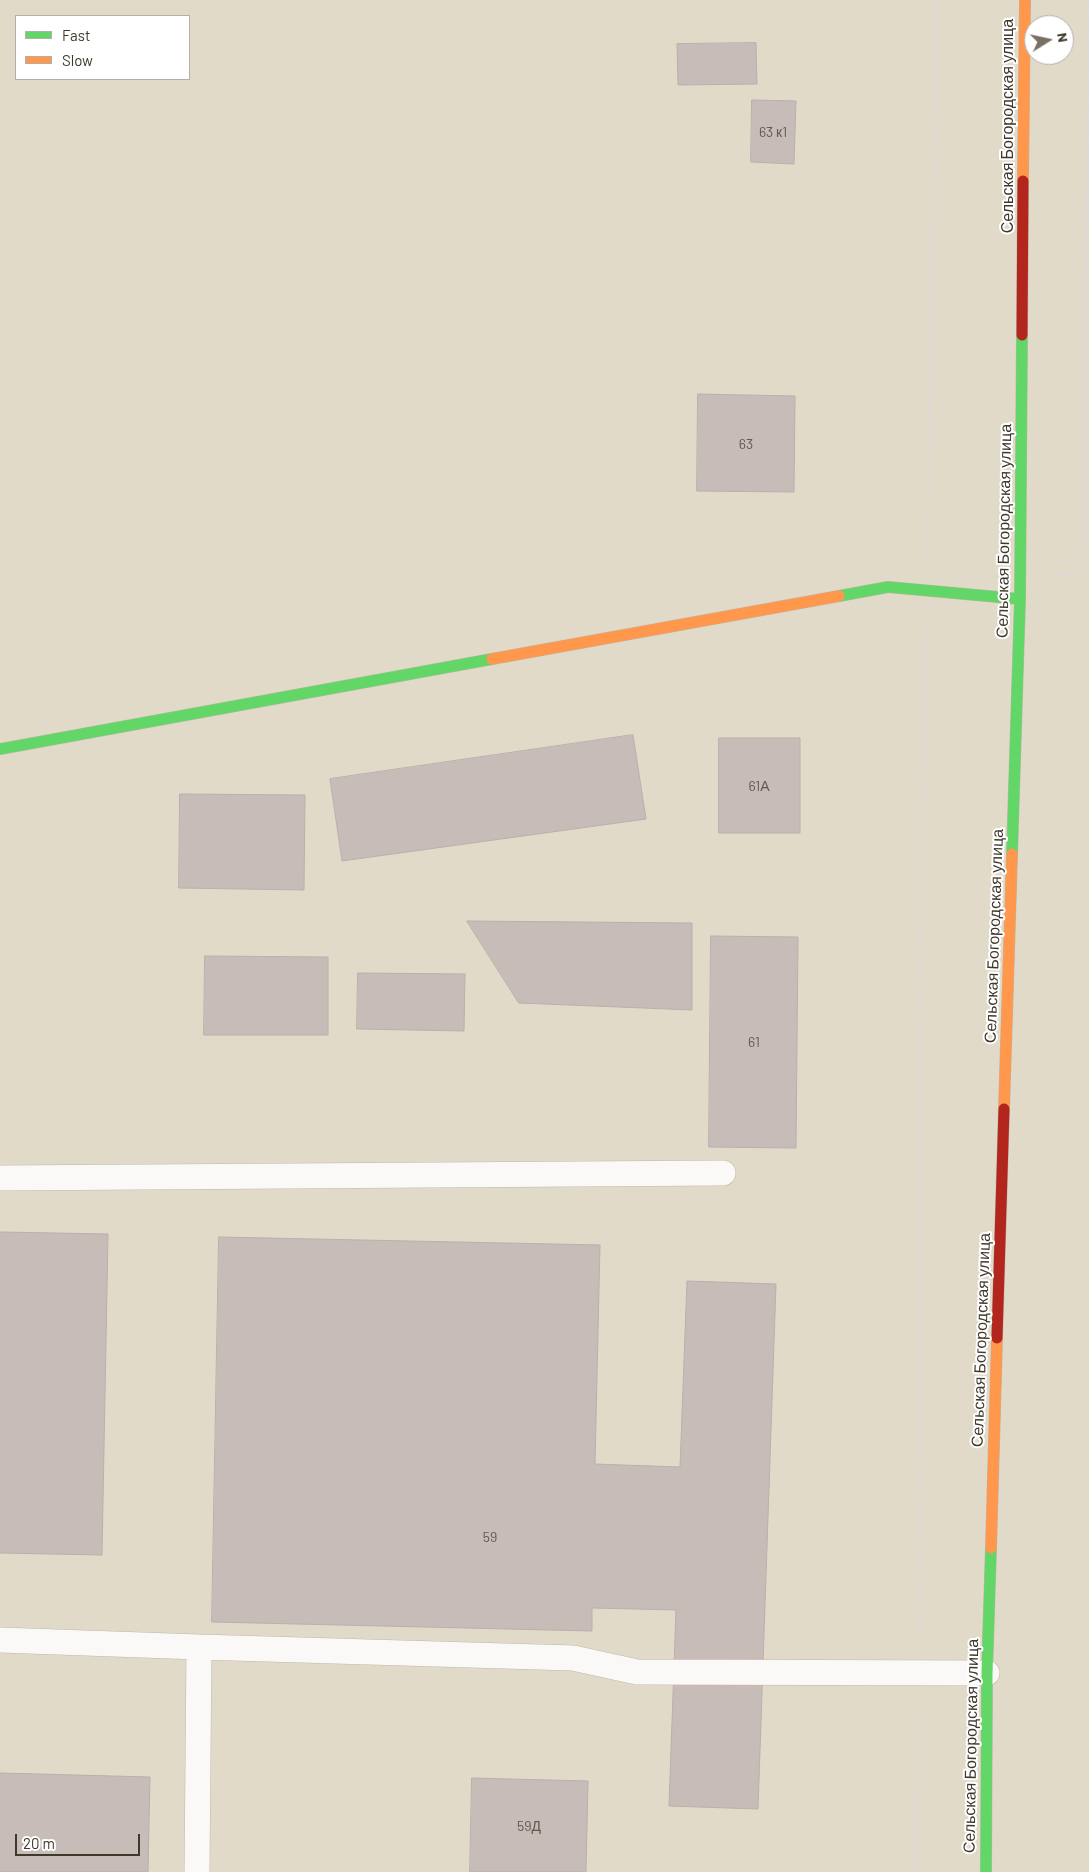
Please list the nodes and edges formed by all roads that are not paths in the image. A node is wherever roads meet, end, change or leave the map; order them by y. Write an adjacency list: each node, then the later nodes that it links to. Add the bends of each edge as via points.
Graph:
1 (1025, 0): 2 (main road, Сельская Богородская улица)
2 (1020, 599): 3 (main road, via 888,587); 8 (main road, Сельская Богородская улица)
3 (0, 749)
4 (723, 1173): 5 (lane)
5 (0, 1178)
6 (0, 1640): 7 (lane)
7 (199, 1647): 8 (lane, via 573,1658 637,1672); 9 (lane)
8 (987, 1673): 10 (main road, Сельская Богородская улица)
9 (197, 1872)
10 (986, 1872)

